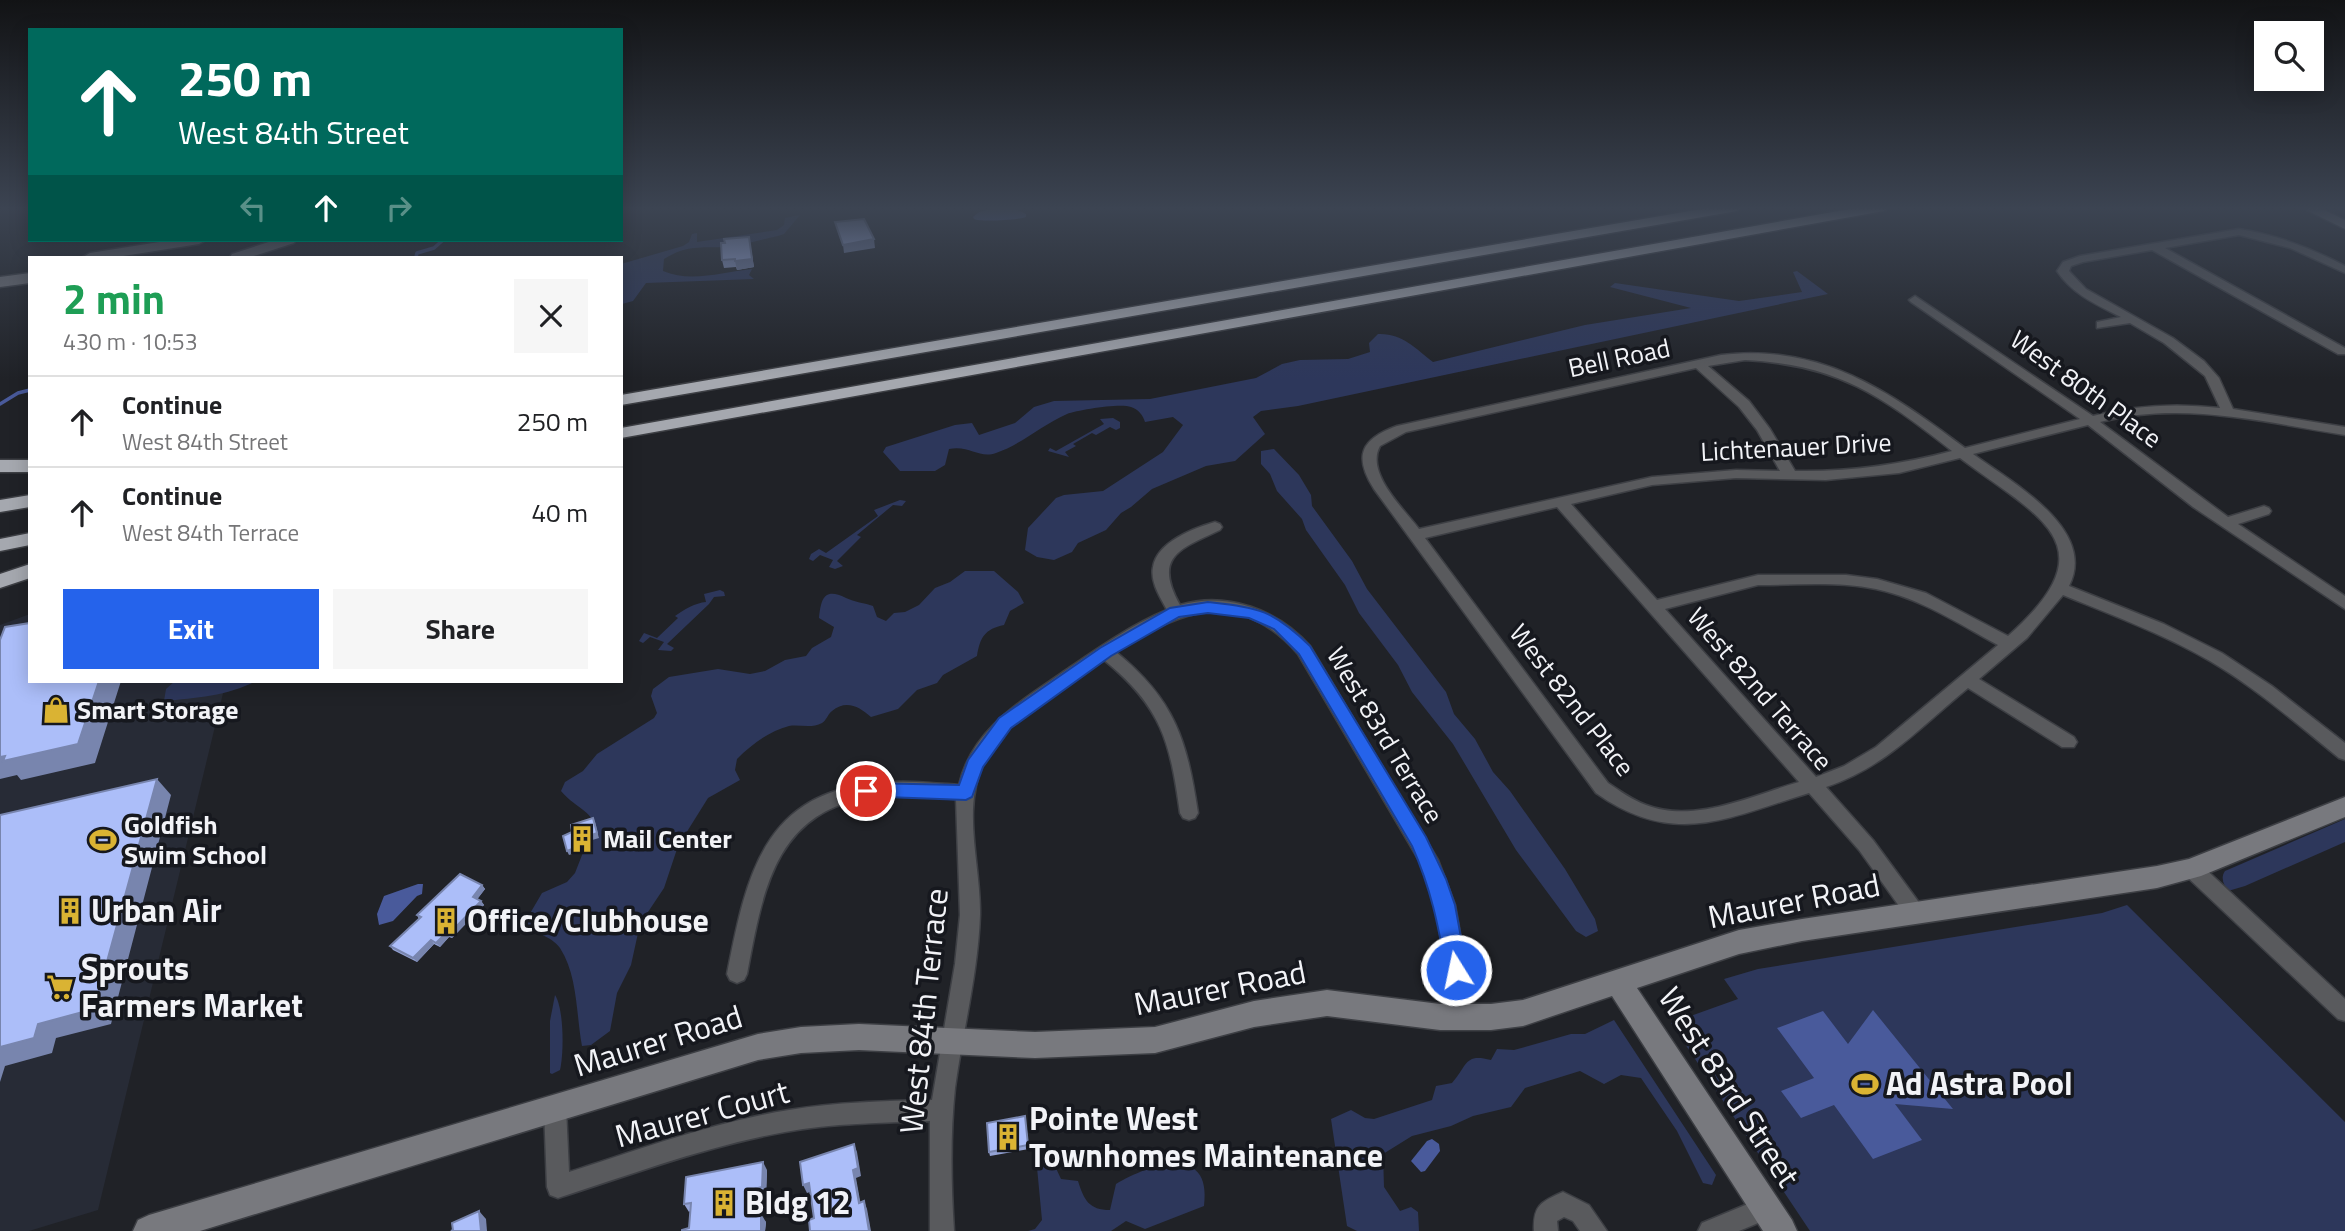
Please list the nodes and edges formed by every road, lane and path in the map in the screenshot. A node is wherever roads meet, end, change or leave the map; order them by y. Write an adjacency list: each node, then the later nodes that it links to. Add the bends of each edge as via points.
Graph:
1 (1405, 264): 14 (highway)
2 (1563, 264): 18 (highway)
3 (2067, 264): 10 (street, via 2063,271 2068,279)
4 (2185, 264): 12 (street)
5 (28, 265): 6 (street)
6 (0, 269)
7 (28, 278): 8 (street)
8 (0, 282)
9 (1915, 300): 16 (street, West 80th Place)
10 (2130, 319): 11 (street); 15 (street, via 2182,350 2210,374)
11 (2102, 325)
12 (2342, 351)
13 (1699, 364): 19 (street, Bell Road, via 1767,356 1822,366 1885,395); 22 (street, via 1744,404); 29 (street, Bell Road, via 1402,429 1380,438 1370,449 1367,464)
14 (623, 400)
15 (2229, 414): 16 (street, Lichtenauer Drive, via 2149,408); 17 (street, Lichtenauer Drive)
16 (2091, 420): 19 (street, Lichtenauer Drive); 27 (street, West 80th Place)
17 (2345, 431)
18 (623, 433)
19 (1961, 452): 22 (street, Lichtenauer Drive, via 1899,469); 34 (street, Bell Road, via 2041,514 2058,533 2069,562)
20 (0, 466): 21 (highway)
21 (28, 466)
22 (1790, 475): 24 (street, Lichtenauer Drive, via 1699,475)
23 (28, 501): 25 (highway)
24 (1560, 501): 29 (street, Lichtenauer Drive); 36 (street, West 82nd Terrace)
25 (0, 506)
26 (2264, 511): 27 (street)
27 (2225, 523): 35 (street, West 80th Place)
28 (1215, 527): 37 (street, via 1174,547 1160,564 1159,577)
29 (1415, 535): 43 (street, West 82nd Place, via 1590,774 1613,798 1665,819 1700,818)
30 (28, 539): 31 (highway)
31 (0, 545)
32 (28, 572): 33 (highway)
33 (0, 581)
34 (2060, 588): 38 (street, West 82nd Place); 42 (street, via 2218,658)
35 (2345, 604)
36 (1654, 606): 38 (street, via 1758,580 1853,581 1922,597); 43 (street, West 82nd Terrace)
37 (1176, 612): 39 (street, West 84th Terrace); 52 (street, West 83rd Terrace, via 1208,607 1252,613 1279,625 1306,653 1429,860 1445,905)
38 (2009, 643): 40 (street, West 82nd Place)
39 (1105, 652): 44 (street, West 84th Terrace, via 1005,723 975,765); 46 (street, via 1142,682 1166,718 1178,748)
40 (1966, 680): 41 (street); 43 (street, West 82nd Place, via 1869,761)
41 (2068, 741)
42 (2345, 753)
43 (1811, 785): 48 (street, West 82nd Terrace, via 1880,862)
44 (966, 792): 49 (street, via 866,791 832,800 802,816 776,842 762,866); 53 (street, West 84th Terrace, via 970,913)
45 (2345, 807): 47 (street, Maurer Road)
46 (1189, 813)
47 (2192, 869): 48 (street, Maurer Road, via 2128,883); 51 (street)
48 (1916, 914): 50 (street, Maurer Road, via 1740,942)
49 (737, 974)
50 (1618, 982): 52 (street, Maurer Road, via 1523,1013); 56 (street, West 83rd Street)
51 (2341, 1004)
52 (1465, 1018): 53 (street, Maurer Road, via 1327,1003 1254,1014 1155,1040 1086,1045)
53 (951, 1042): 54 (street, Maurer Road, via 829,1038 758,1047); 55 (street, West 84th Terrace)
54 (555, 1108): 55 (street, Maurer Court, via 558,1187 665,1152 785,1121 839,1114); 57 (street, Maurer Road)
55 (942, 1111): 58 (street, West 84th Terrace)
56 (1774, 1220): 61 (street)
57 (150, 1231)
58 (942, 1231)
59 (1545, 1231): 60 (street, via 1545,1215 1563,1204 1581,1213)
60 (1595, 1231)
61 (1710, 1231)

